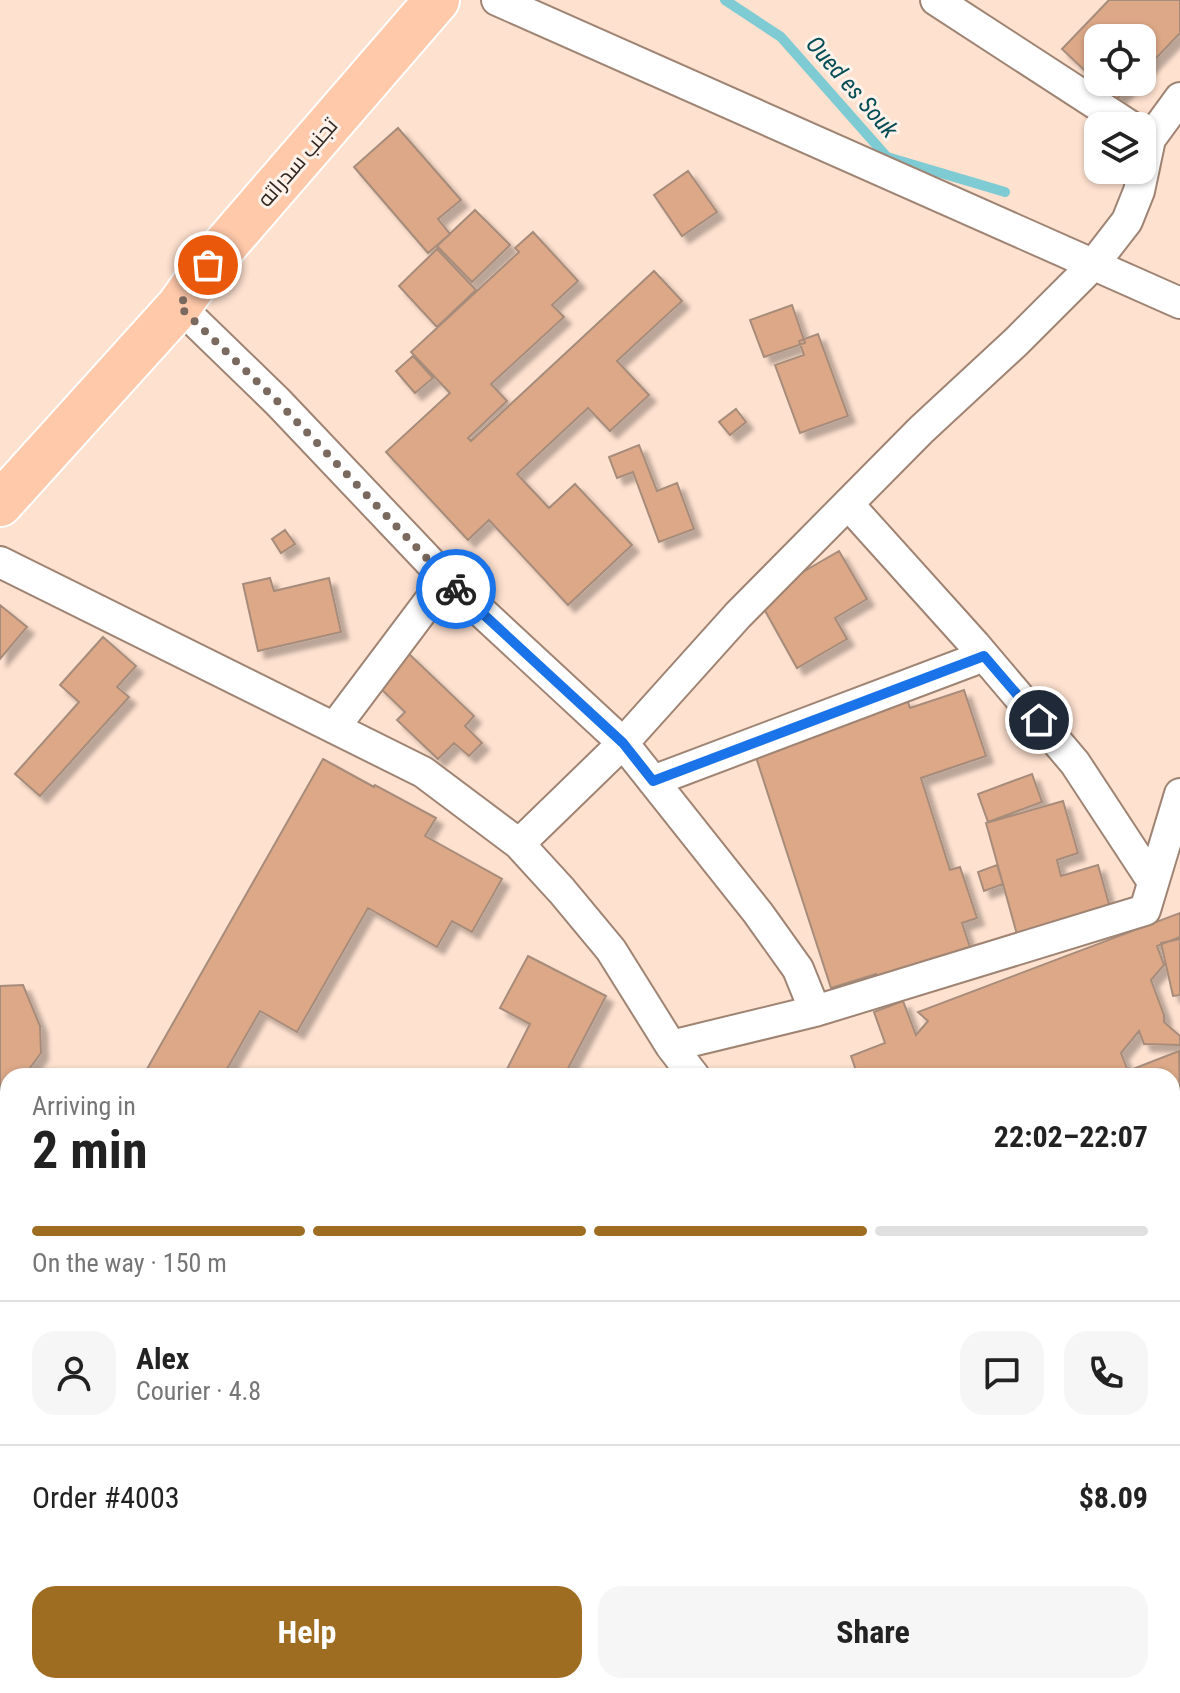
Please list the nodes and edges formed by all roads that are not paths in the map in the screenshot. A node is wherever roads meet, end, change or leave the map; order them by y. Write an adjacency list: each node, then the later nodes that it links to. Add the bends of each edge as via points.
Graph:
1 (437, 0): 10 (highway, تجنب سدراته, via 208,265)
2 (497, 0): 8 (street)
3 (936, 0): 5 (street)
4 (1180, 98): 6 (street)
5 (1109, 112)
6 (1156, 120)
7 (1139, 184): 8 (street, via 1127,221)
8 (1093, 265): 9 (street); 12 (street)
9 (1180, 303)
10 (179, 306): 11 (highway, تجنب سدراته); 14 (street)
11 (0, 504)
12 (848, 504): 15 (street); 17 (street, via 738,615)
13 (0, 562): 16 (street)
14 (446, 579): 16 (street); 17 (street)
15 (984, 656): 18 (street); 21 (street, via 1075,763)
16 (334, 728): 20 (street, via 423,772)
17 (623, 743): 18 (street); 20 (street)
18 (653, 781): 22 (street, via 798,969)
19 (1180, 794): 21 (street)
20 (519, 844): 23 (street, via 611,950)
21 (1153, 882): 22 (street, via 1145,910)
22 (815, 1011): 23 (street)
23 (671, 1046): 24 (street)
24 (688, 1068)

